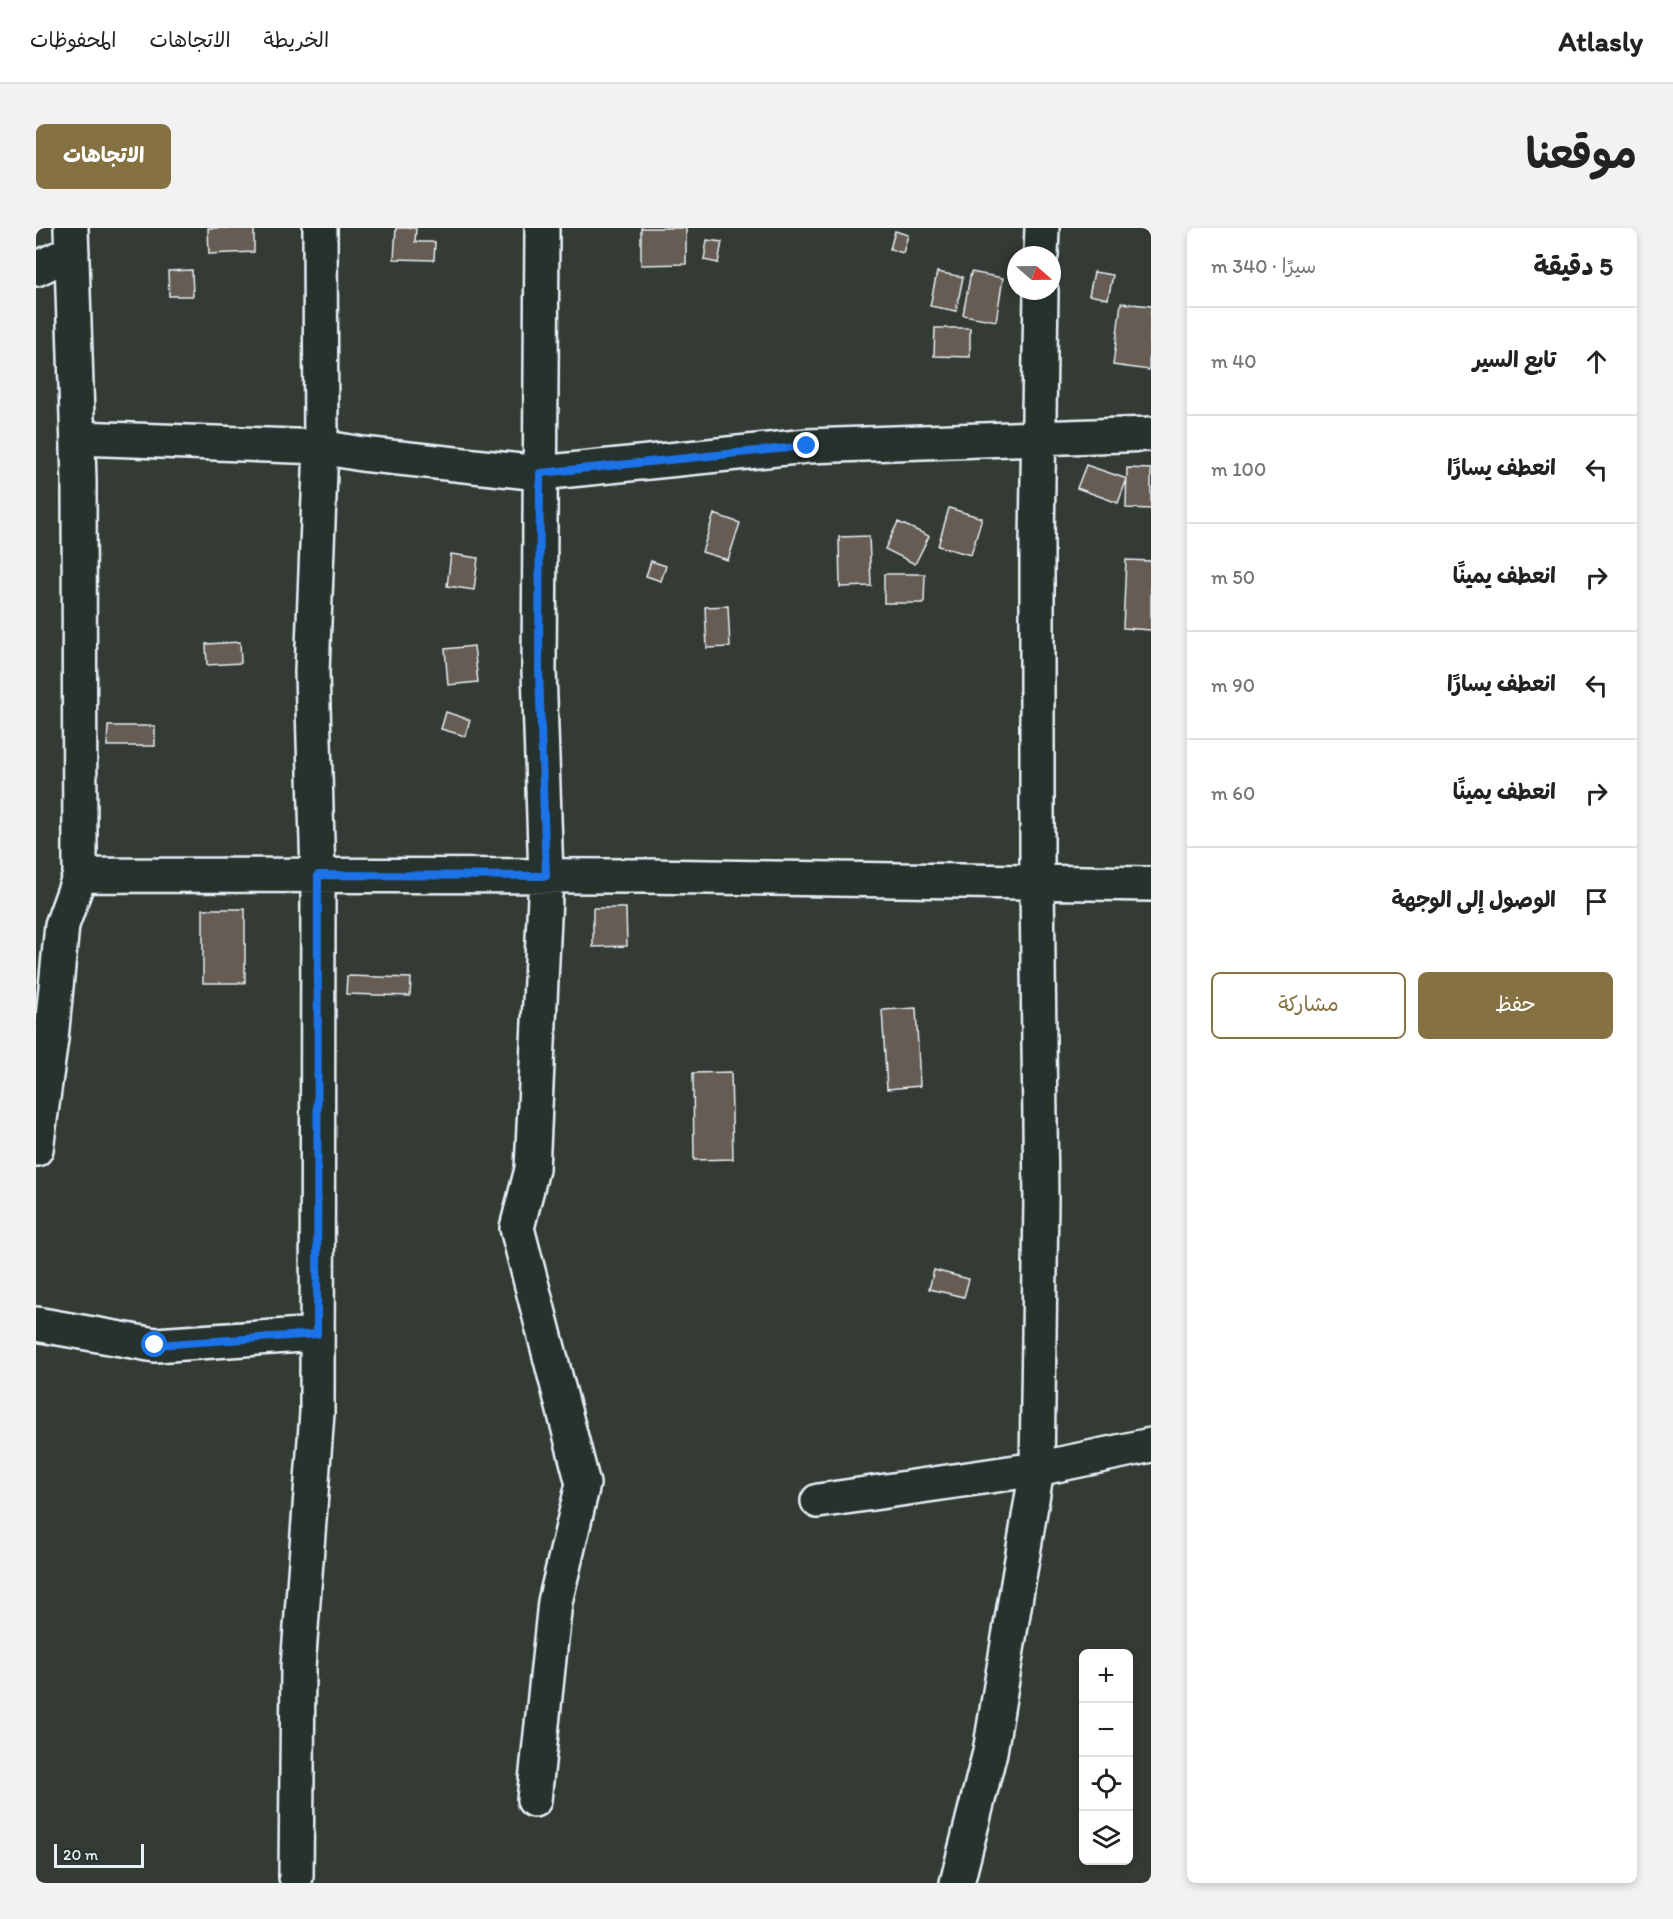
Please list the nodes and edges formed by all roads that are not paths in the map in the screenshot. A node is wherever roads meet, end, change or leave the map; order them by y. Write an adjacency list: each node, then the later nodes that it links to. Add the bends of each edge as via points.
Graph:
1 (320, 228): 11 (street)
2 (542, 228): 12 (street)
3 (1042, 228): 5 (street)
4 (71, 240): 6 (street); 10 (street)
5 (1041, 246)
6 (36, 269)
7 (1041, 300): 9 (street)
8 (1151, 434): 9 (street)
9 (1038, 437): 12 (street, via 807,446); 16 (street)
10 (78, 438): 11 (street); 13 (street)
11 (321, 447): 12 (street); 14 (street, via 312,672)
12 (540, 473): 15 (street, via 539,670)
13 (80, 875): 14 (street); 18 (street, via 62,925)
14 (318, 875): 15 (street); 20 (street)
15 (546, 876): 16 (street); 24 (street, via 532,1169 517,1228 583,1484 555,1602)
16 (1037, 883): 17 (street); 22 (street, via 1041,1200)
17 (1151, 884)
18 (36, 1149)
19 (36, 1324): 20 (street, via 155,1345)
20 (317, 1334): 25 (street, via 317,1413 297,1668)
21 (1151, 1445): 22 (street)
22 (1037, 1469): 23 (street); 26 (street)
23 (818, 1501)
24 (534, 1800)
25 (296, 1877)
26 (968, 1878)

